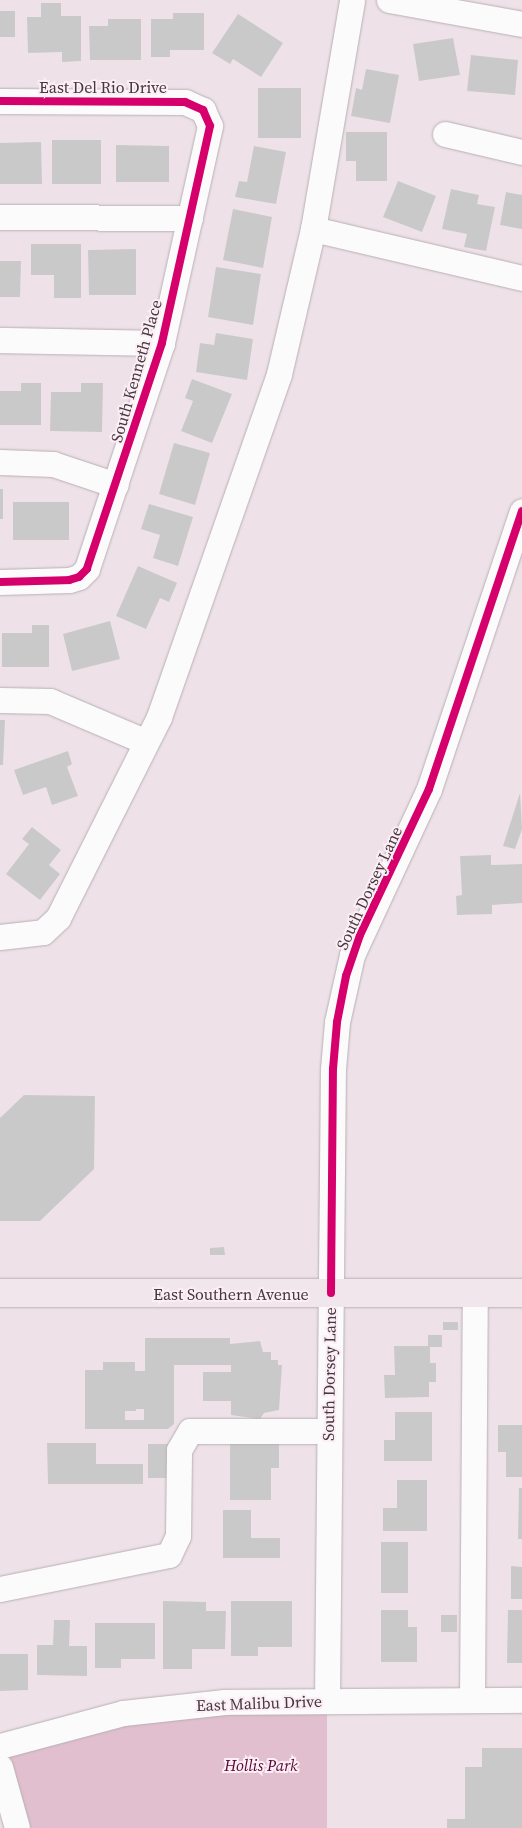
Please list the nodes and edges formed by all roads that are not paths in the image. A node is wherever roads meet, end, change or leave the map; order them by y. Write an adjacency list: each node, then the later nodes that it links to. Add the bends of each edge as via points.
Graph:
1 (352, 0): 10 (street)
2 (389, 0): 3 (street)
3 (522, 24)
4 (0, 101): 5 (street, East Del Rio Drive, via 176,101 196,104)
5 (203, 110): 9 (street, South Kenneth Place, via 208,117 209,136)
6 (445, 134): 7 (street)
7 (522, 152)
8 (0, 217): 9 (street)
9 (190, 218): 13 (street, South Kenneth Place)
10 (313, 229): 11 (street); 19 (street, via 279,374 159,717)
11 (522, 278)
12 (0, 340): 13 (street)
13 (162, 343): 15 (street, South Kenneth Place)
14 (0, 462): 15 (street, via 52,464)
15 (116, 485): 17 (street, South Kenneth Place, via 92,559 79,577 56,582)
16 (522, 512): 24 (street, South Dorsey Lane, via 429,789 360,935 346,976 337,1022 333,1069)
17 (0, 582)
18 (0, 700): 19 (street, via 50,701)
19 (146, 742): 20 (street, via 58,918 43,932)
20 (0, 937)
21 (0, 1293): 24 (main road, East Southern Avenue)
22 (475, 1293): 23 (main road, East Southern Avenue); 24 (main road, East Southern Avenue); 28 (street)
23 (522, 1293)
24 (331, 1294): 25 (street, South Dorsey Lane)
25 (328, 1431): 26 (street, via 190,1430 179,1450 178,1536 169,1555); 27 (street, South Dorsey Lane)
26 (0, 1589)
27 (327, 1700): 28 (street, East Malibu Drive); 30 (street, East Malibu Drive, via 224,1702 123,1713)
28 (472, 1700): 29 (street, East Malibu Drive)
29 (522, 1700)
30 (0, 1746)
31 (0, 1767): 32 (street)
32 (17, 1828)

